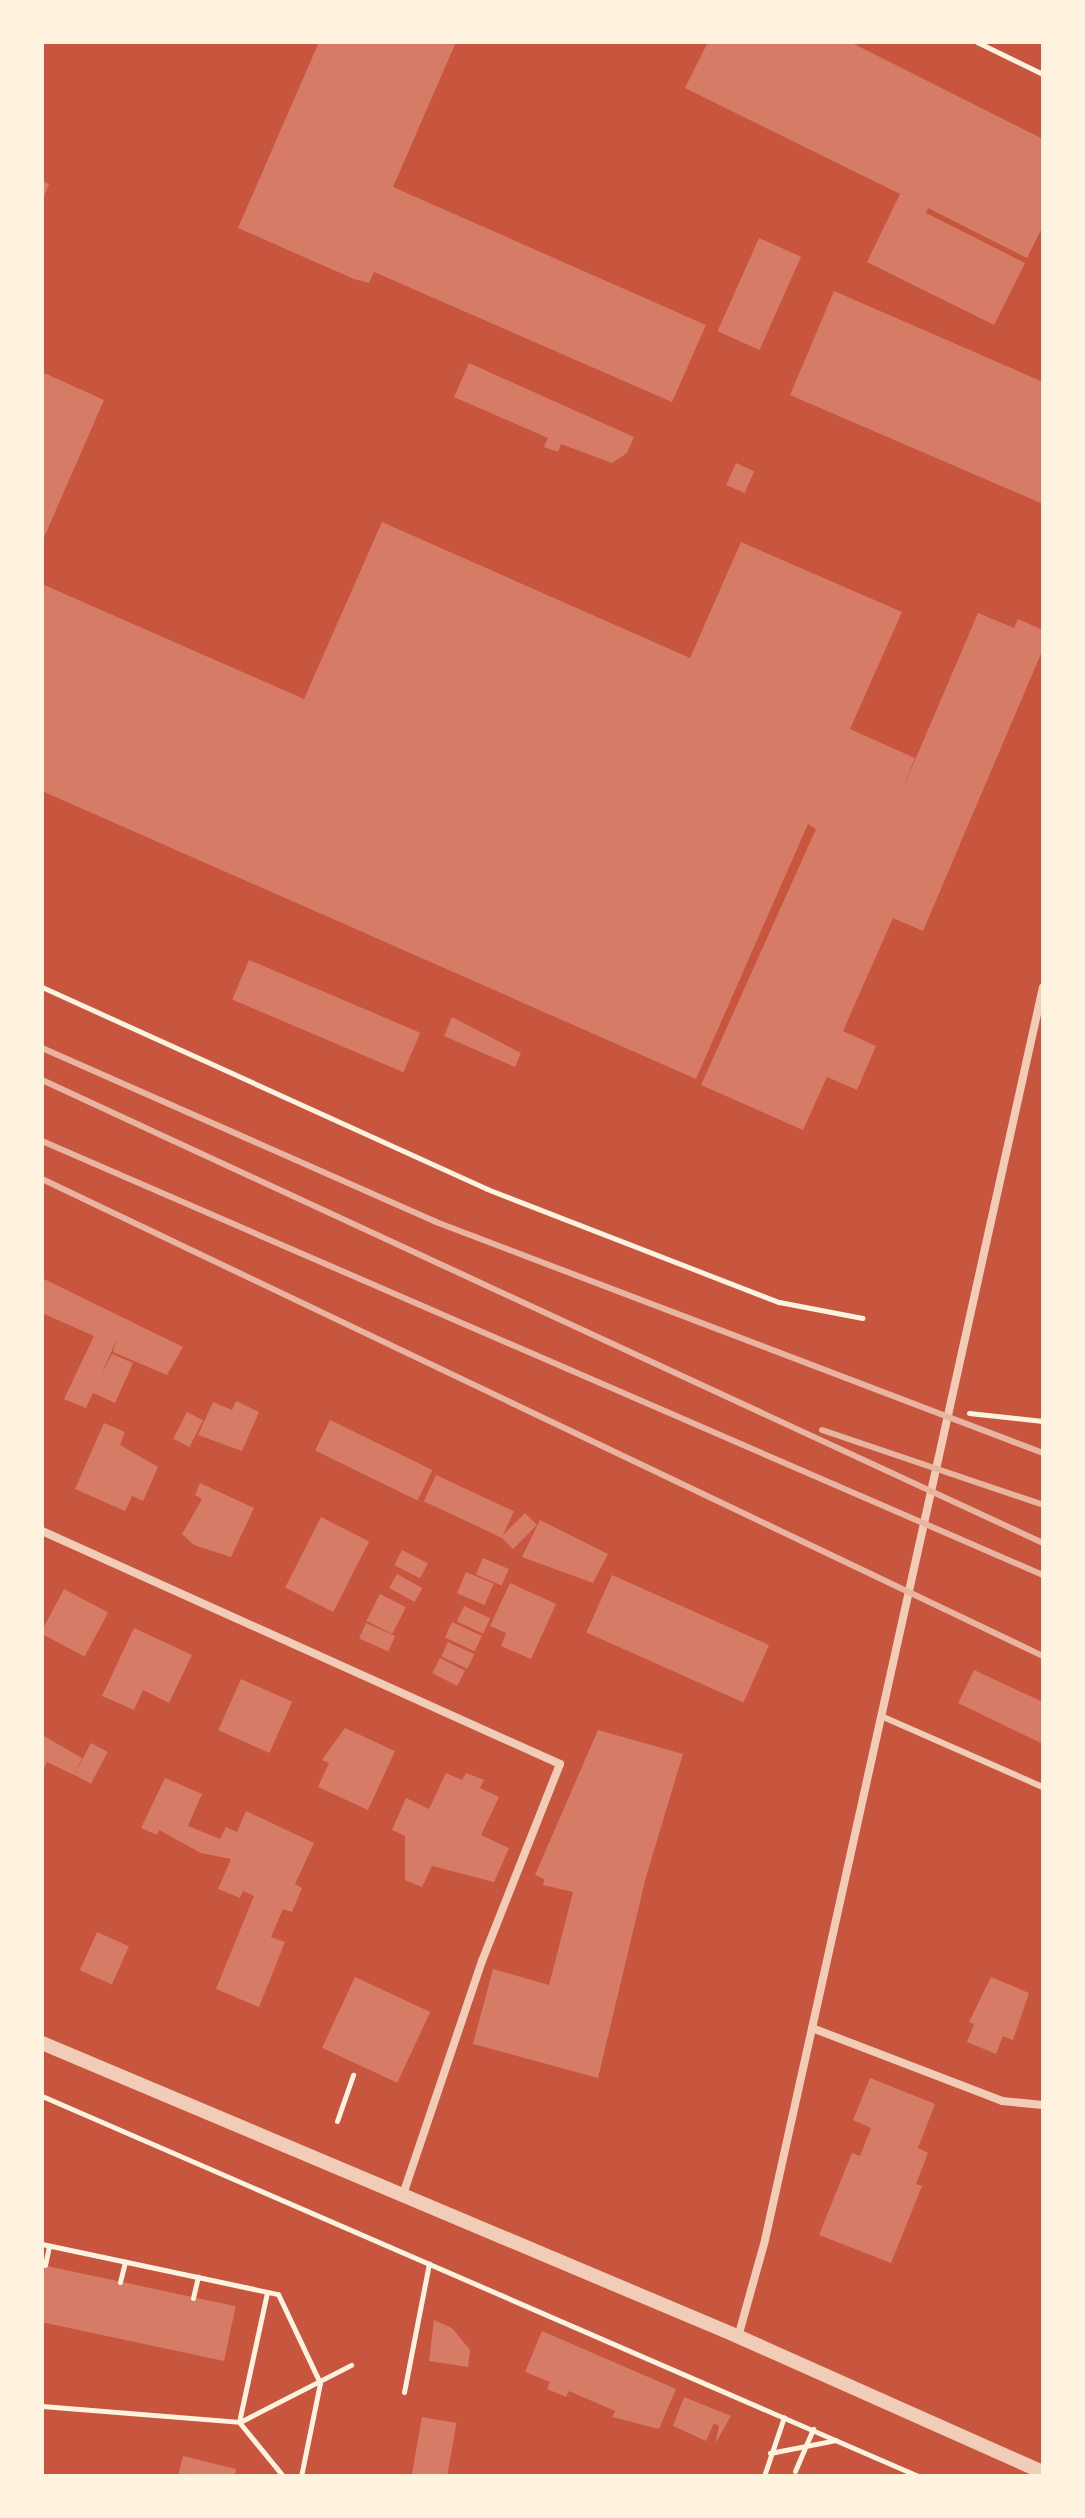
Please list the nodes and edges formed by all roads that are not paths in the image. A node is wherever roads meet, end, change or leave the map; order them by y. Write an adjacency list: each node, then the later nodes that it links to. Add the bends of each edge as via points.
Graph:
1 (1043, 987): 3 (street)
2 (42, 1531): 8 (street, via 560,1764 482,1961)
3 (881, 1716): 4 (lane); 5 (street)
4 (1043, 1787)
5 (812, 2028): 7 (street, via 1002,2101); 9 (street)
6 (42, 2043): 8 (street)
7 (1043, 2105)
8 (403, 2196): 9 (street)
9 (738, 2337): 10 (street)
10 (1043, 2472)

